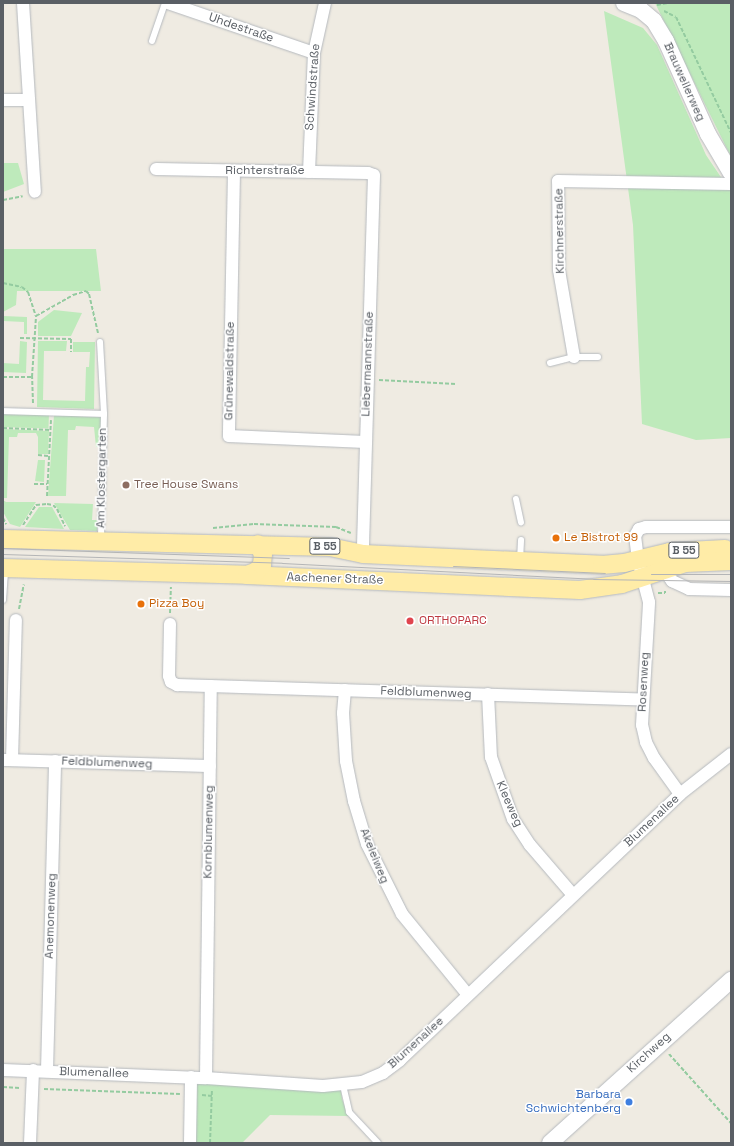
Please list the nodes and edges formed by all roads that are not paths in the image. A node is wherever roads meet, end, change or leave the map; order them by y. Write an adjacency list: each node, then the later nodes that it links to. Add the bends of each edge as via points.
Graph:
1 (23, 3): 9 (street)
2 (167, 3): 6 (lane, Uhdestraße); 7 (street, Uhdestraße)
3 (325, 3): 7 (street, Schwindstraße)
4 (624, 3): 5 (street, Brauweilerweg)
5 (642, 6): 13 (street, Brauweilerweg, via 666,41 708,134)
6 (152, 41)
7 (314, 53): 12 (street, Schwindstraße)
8 (3, 100): 9 (street)
9 (29, 100): 16 (street)
10 (156, 169): 11 (street, Richterstraße)
11 (234, 171): 12 (street, Richterstraße); 23 (street, Grünewaldstraße, via 229,436)
12 (309, 172): 14 (street, Richterstraße)
13 (731, 173)
14 (374, 175): 23 (street, Liebermannstraße)
15 (731, 184): 18 (street, Kirchnerstraße, via 558,181 559,270)
16 (35, 192)
17 (100, 342): 22 (lane, Am Klostergarten)
18 (574, 357): 19 (lane); 20 (lane)
19 (598, 357)
20 (550, 363)
21 (3, 411): 22 (lane, Am Klostergarten)
22 (104, 414): 29 (lane, Am Klostergarten)
23 (365, 442): 32 (street, Liebermannstraße)
24 (516, 499): 25 (lane)
25 (521, 522)
26 (731, 528): 34 (street, via 655,526 639,529 635,542)
27 (3, 539): 29 (main road, B 55)
28 (520, 540): 33 (lane)
29 (101, 542): 30 (main road, B 55)
30 (258, 544): 32 (main road, B 55, via 330,546); 38 (main road, via 263,554 262,563 257,571)
31 (731, 549): 34 (main road, B 55, via 670,552)
32 (363, 554): 33 (main road, B 55)
33 (520, 560): 34 (main road, B 55, via 602,565)
34 (638, 560): 39 (street, Rosenweg)
35 (731, 561): 37 (main road, Aachener Straße / B 55, via 685,564)
36 (4, 568): 38 (main road, Aachener Straße / B 55); 41 (lane)
37 (664, 570): 39 (main road, Aachener Straße / B 55); 40 (street, via 672,581 688,589)
38 (247, 575): 39 (main road, Aachener Straße / B 55, via 580,590)
39 (643, 579): 47 (street, Rosenweg, via 649,602)
40 (731, 590)
41 (3, 600)
42 (16, 620): 49 (street)
43 (170, 624): 44 (street, via 171,682 177,685)
44 (211, 686): 45 (street, Feldblumenweg); 51 (street, Kornblumenweg)
45 (345, 690): 46 (street, Feldblumenweg); 55 (street, Akeleiweg, via 343,713 346,761 366,844 402,914)
46 (488, 694): 47 (street, Feldblumenweg); 53 (street, Kleeweg, via 491,757 513,819 530,845)
47 (642, 700): 52 (street, Rosenweg, via 642,726 646,742 654,758)
48 (731, 754): 52 (street, Blumenallee)
49 (7, 760): 50 (street, Feldblumenweg)
50 (55, 761): 51 (street, Feldblumenweg); 58 (street, Anemonenweg)
51 (210, 766): 60 (street, Kornblumenweg)
52 (680, 794): 53 (street, Blumenallee)
53 (574, 895): 55 (street, Blumenallee)
54 (731, 980): 65 (street, Kirchweg)
55 (468, 995): 61 (street, Blumenallee, via 384,1073 362,1082)
56 (3, 1070): 57 (street, Blumenallee)
57 (33, 1070): 58 (street, Blumenallee); 62 (street)
58 (47, 1071): 59 (street, Blumenallee)
59 (191, 1077): 60 (street, Blumenallee); 63 (street)
60 (209, 1078): 61 (street, Blumenallee)
61 (343, 1085): 64 (lane, via 349,1112)
62 (30, 1143)
63 (190, 1143)
64 (378, 1143)
65 (550, 1143)

